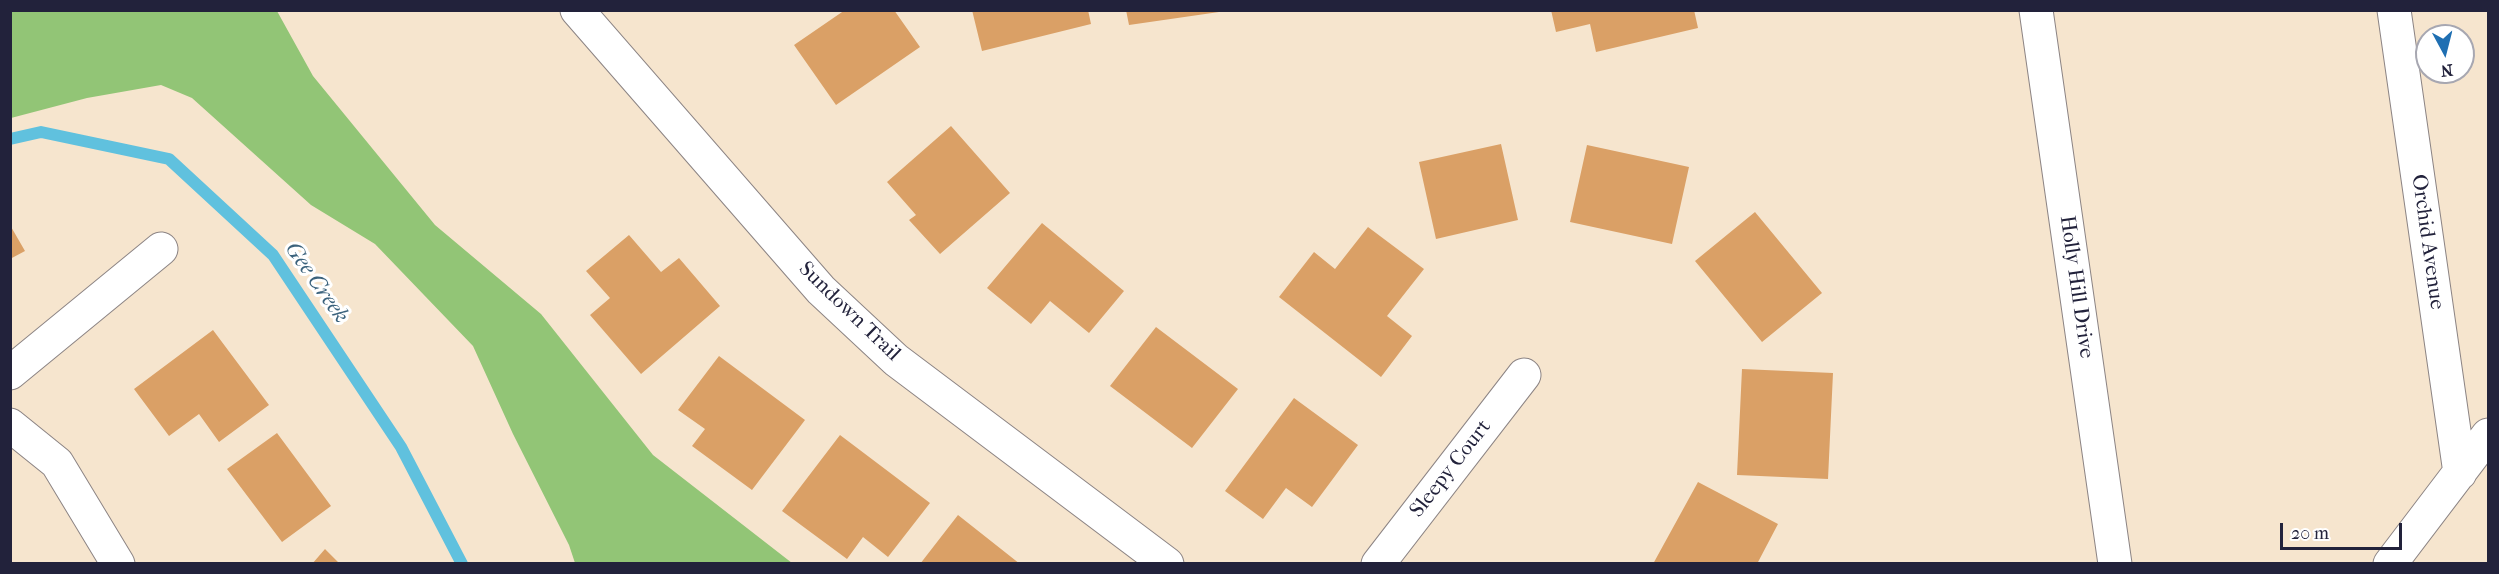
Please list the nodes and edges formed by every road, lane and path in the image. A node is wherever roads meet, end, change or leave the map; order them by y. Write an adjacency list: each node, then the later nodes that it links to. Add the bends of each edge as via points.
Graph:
1 (577, 10): 11 (street, Sundown Trail, via 822,290 896,360)
2 (2036, 10): 13 (street, Holly Hill Drive)
3 (2394, 10): 9 (street, Orchid Avenue)
4 (161, 249): 5 (street)
5 (10, 373)
6 (1524, 375): 12 (street, Sleepy Court)
7 (10, 425): 10 (street, via 57,463)
8 (2488, 435): 9 (street)
9 (2460, 472): 14 (street)
10 (118, 564)
11 (1167, 564)
12 (1378, 564)
13 (2115, 564)
14 (2390, 564)

